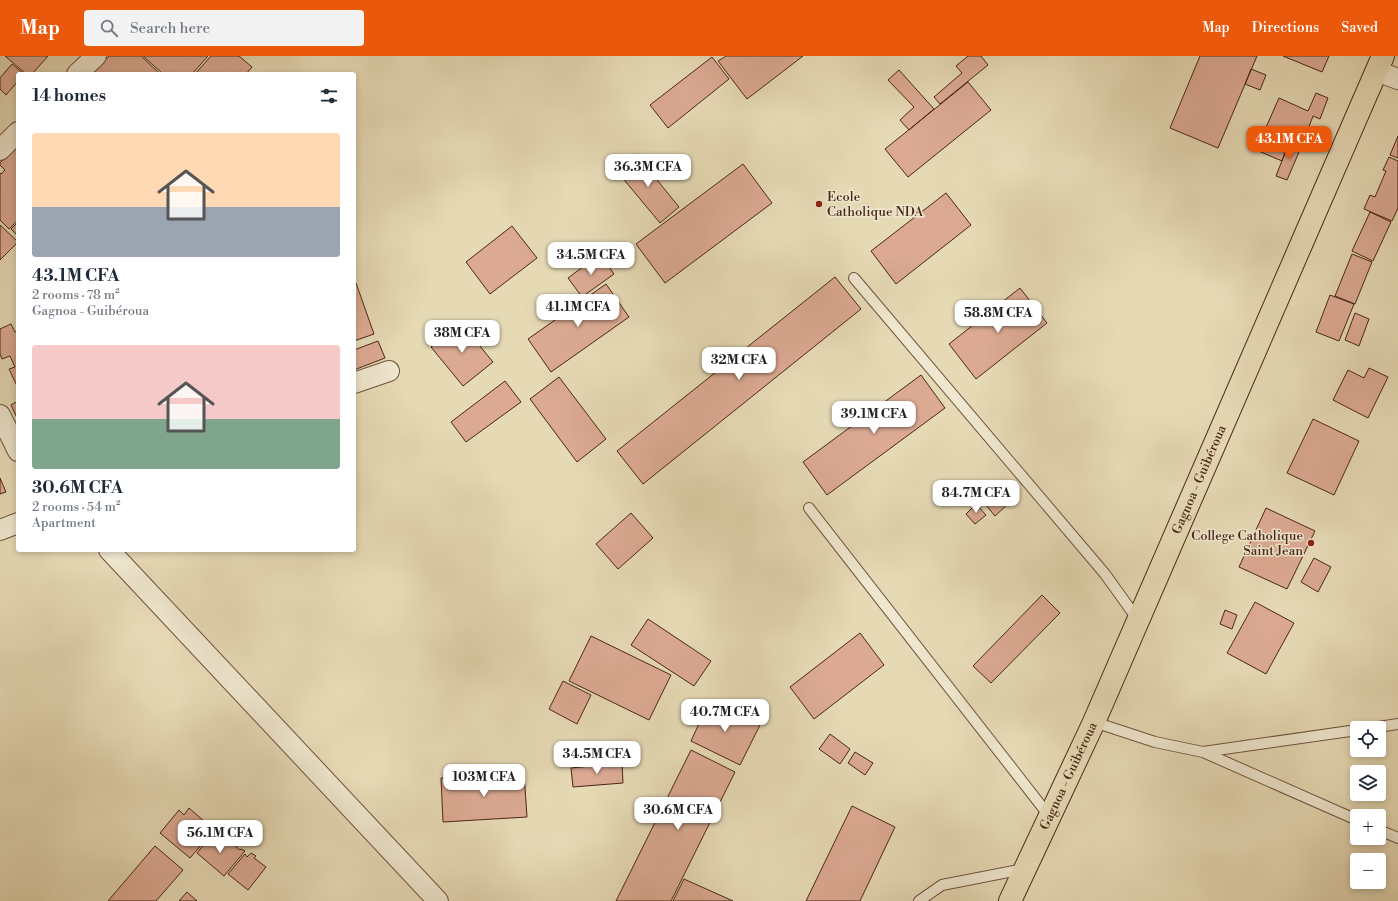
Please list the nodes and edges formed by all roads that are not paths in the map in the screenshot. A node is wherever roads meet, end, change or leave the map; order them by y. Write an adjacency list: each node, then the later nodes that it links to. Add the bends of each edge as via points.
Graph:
1 (96, 56): 3 (street)
2 (1380, 63): 4 (street); 16 (main road, Gagnoa - Guibéroua)
3 (79, 72)
4 (1398, 79)
5 (16, 134): 6 (street)
6 (0, 150)
7 (854, 278): 16 (lane, via 1105,574)
8 (389, 371): 9 (street)
9 (356, 382)
10 (0, 415): 11 (street)
11 (16, 447)
12 (809, 508): 22 (lane)
13 (16, 524): 14 (street)
14 (0, 530)
15 (111, 552): 27 (street)
16 (1138, 620): 17 (main road, Gagnoa - Guibéroua)
17 (1094, 722): 21 (lane, via 1155,742); 22 (main road, Gagnoa - Guibéroua)
18 (1398, 724): 19 (lane)
19 (1386, 726)
20 (1350, 731): 21 (lane)
21 (1203, 752): 23 (lane)
22 (1050, 817): 26 (main road, Gagnoa - Guibéroua)
23 (1350, 817)
24 (1386, 833): 25 (lane)
25 (1398, 838)
26 (1026, 869): 28 (lane, via 942,884); 29 (main road, Gagnoa - Guibéroua)
27 (438, 901)
28 (919, 901)
29 (1010, 901)

